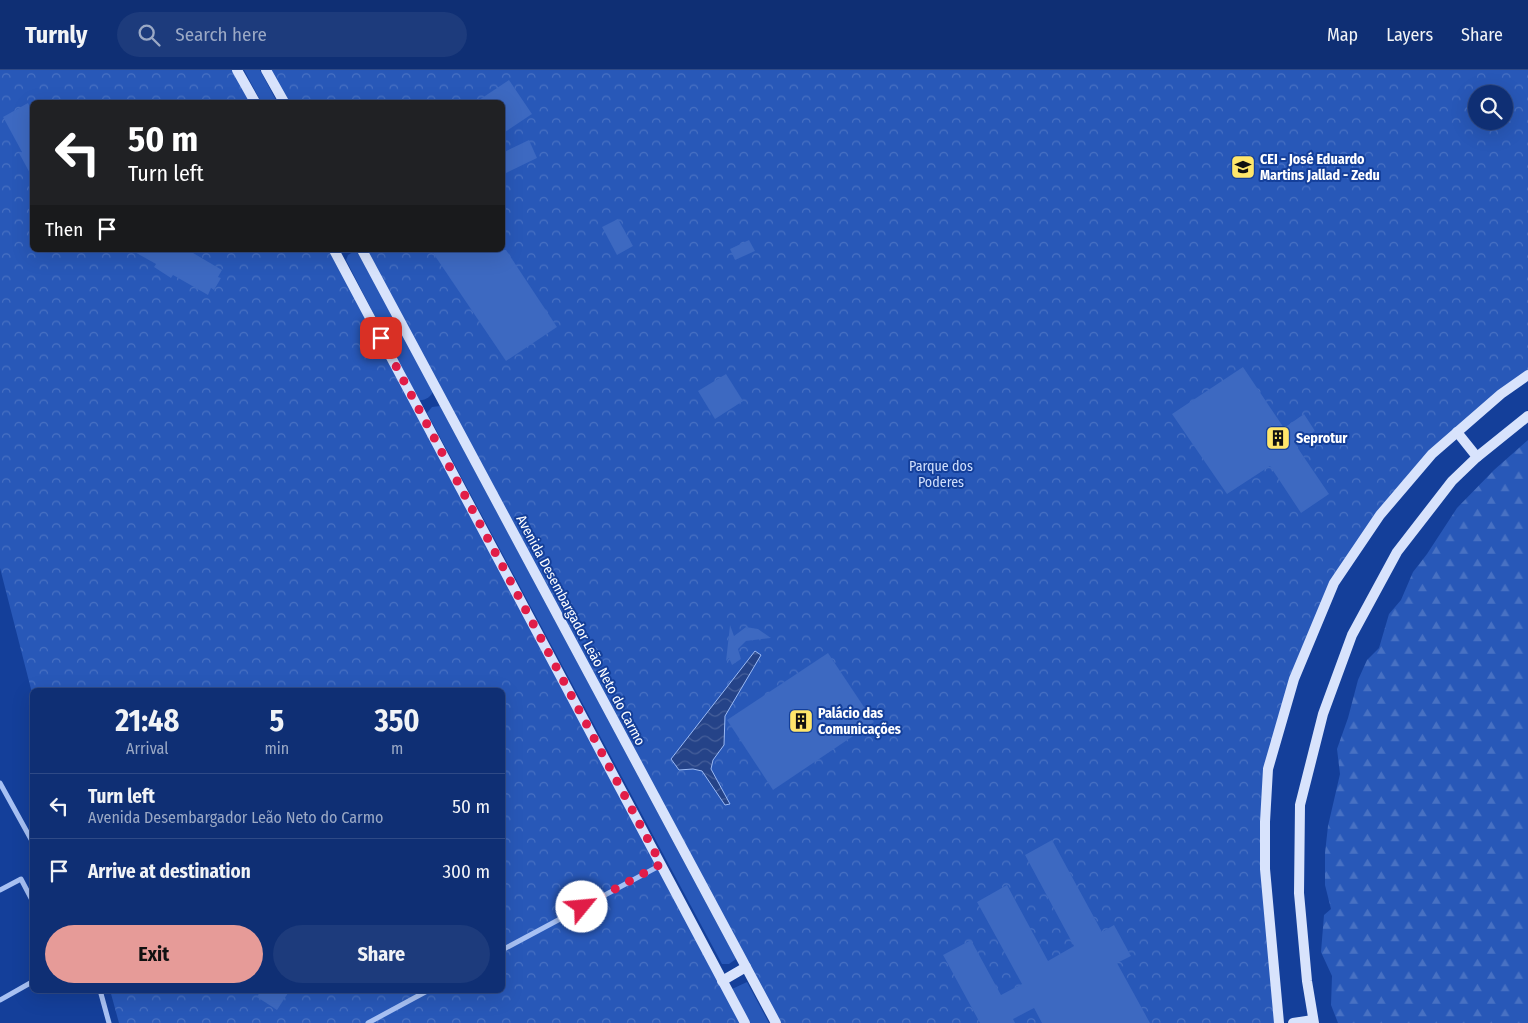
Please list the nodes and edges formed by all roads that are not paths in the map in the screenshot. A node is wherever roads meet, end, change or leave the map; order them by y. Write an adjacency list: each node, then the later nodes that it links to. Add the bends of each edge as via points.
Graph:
1 (238, 70): 3 (main road)
2 (266, 70): 4 (main road)
3 (254, 100)
4 (283, 100)
5 (335, 252): 13 (main road)
6 (363, 252): 17 (main road, Avenida Desembargador Leão Neto do Carmo)
7 (1528, 375): 9 (main road)
8 (1528, 416): 10 (main road)
9 (1457, 432): 10 (main road); 28 (main road, via 1432,454 1380,515 1334,583 1294,679 1268,769 1265,822 1265,869)
10 (1477, 457): 23 (main road, via 1452,481 1397,552 1352,635 1323,714 1300,805 1299,893)
11 (0, 782): 12 (street)
12 (30, 837)
13 (661, 864): 16 (street); 18 (main road)
14 (0, 890): 15 (street, via 21,879)
15 (30, 896)
16 (505, 948)
17 (746, 967): 18 (main road); 27 (main road, Avenida Desembargador Leão Neto do Carmo)
18 (722, 981): 26 (main road)
19 (30, 983): 22 (street)
20 (101, 993): 24 (street)
21 (423, 993): 25 (street)
22 (0, 1000)
23 (1313, 1021): 29 (main road)
24 (109, 1023)
25 (368, 1023)
26 (745, 1023)
27 (776, 1023)
28 (1279, 1023)
29 (1293, 1023)

